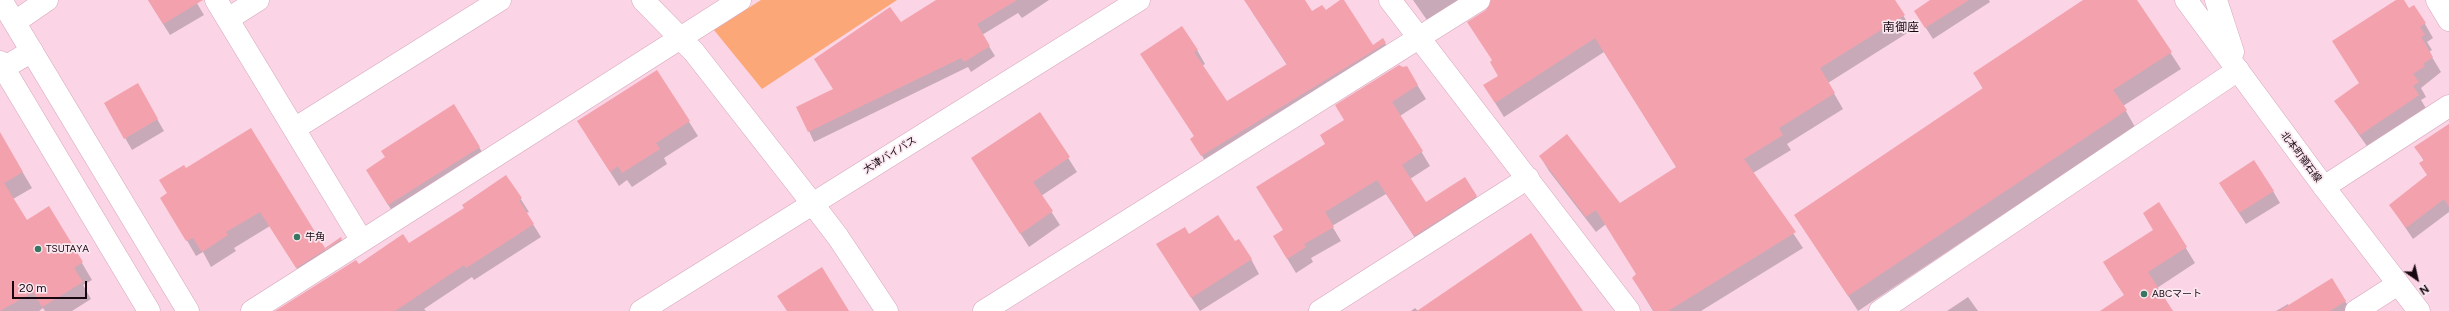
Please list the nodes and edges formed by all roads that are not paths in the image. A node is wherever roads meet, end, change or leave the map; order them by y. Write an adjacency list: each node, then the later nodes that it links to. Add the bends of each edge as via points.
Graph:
1 (1, 0): 16 (street)
2 (47, 0): 16 (street)
3 (216, 0): 14 (street)
4 (258, 0): 14 (street)
5 (500, 0): 23 (street)
6 (643, 0): 18 (street)
7 (740, 0): 18 (street)
8 (1139, 0): 26 (street, 大津バイパス)
9 (1390, 0): 17 (street)
10 (1478, 0): 17 (street)
11 (2186, 0): 21 (street, 北本町領石線)
12 (2216, 0): 21 (street)
13 (2437, 0): 15 (street)
14 (228, 19): 23 (street)
15 (2449, 20)
16 (15, 22): 19 (street)
17 (1420, 37): 24 (street); 34 (street)
18 (680, 39): 26 (street, via 694,52); 27 (street)
19 (32, 51): 20 (street); 30 (street)
20 (1, 67): 29 (street)
21 (2238, 70): 25 (street, 北本町領石線); 37 (street)
22 (2449, 106): 25 (street)
23 (294, 129): 27 (street)
24 (1528, 178): 35 (street); 36 (street)
25 (2324, 187): 28 (street, 北本町領石線)
26 (812, 203): 32 (street, 大津バイパス); 33 (street)
27 (362, 241): 31 (street)
28 (2398, 284): 38 (street); 39 (street, 北本町領石線)
29 (149, 311)
30 (188, 311)
31 (252, 311)
32 (641, 311)
33 (887, 311)
34 (984, 311)
35 (1320, 311)
36 (1629, 311)
37 (1880, 311)
38 (2356, 311)
39 (2419, 311)

